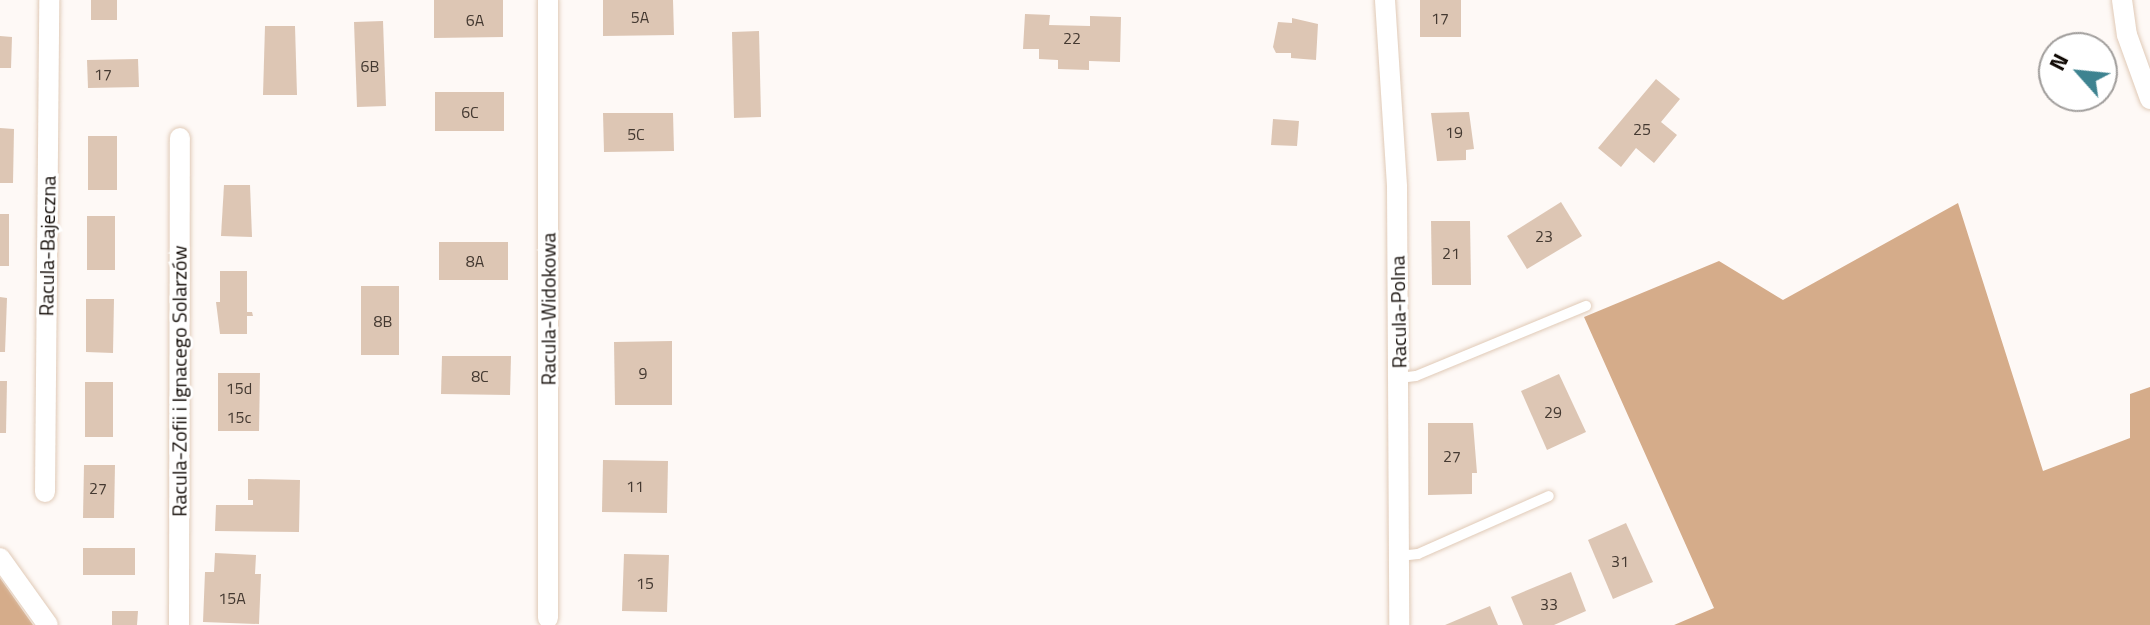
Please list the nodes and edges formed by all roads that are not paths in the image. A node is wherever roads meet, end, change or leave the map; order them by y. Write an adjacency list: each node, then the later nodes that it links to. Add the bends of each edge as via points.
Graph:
1 (49, 0): 9 (street, Racula-Bajeczna)
2 (548, 0): 13 (street, Racula-Widokowa)
3 (1385, 0): 8 (street, Racula-Polna, via 1397,187)
4 (2122, 0): 5 (street, via 2127,35)
5 (2150, 99)
6 (180, 138): 15 (street, Racula-Zofii i Ignacego Solarzów)
7 (1586, 306): 8 (lane, via 1416,376)
8 (1399, 378): 11 (street, Racula-Polna)
9 (45, 492)
10 (1549, 496): 11 (lane, via 1418,554)
11 (1399, 556): 16 (street, Racula-Polna)
12 (0, 558): 14 (street)
13 (548, 618)
14 (48, 625)
15 (179, 625)
16 (1399, 625)

